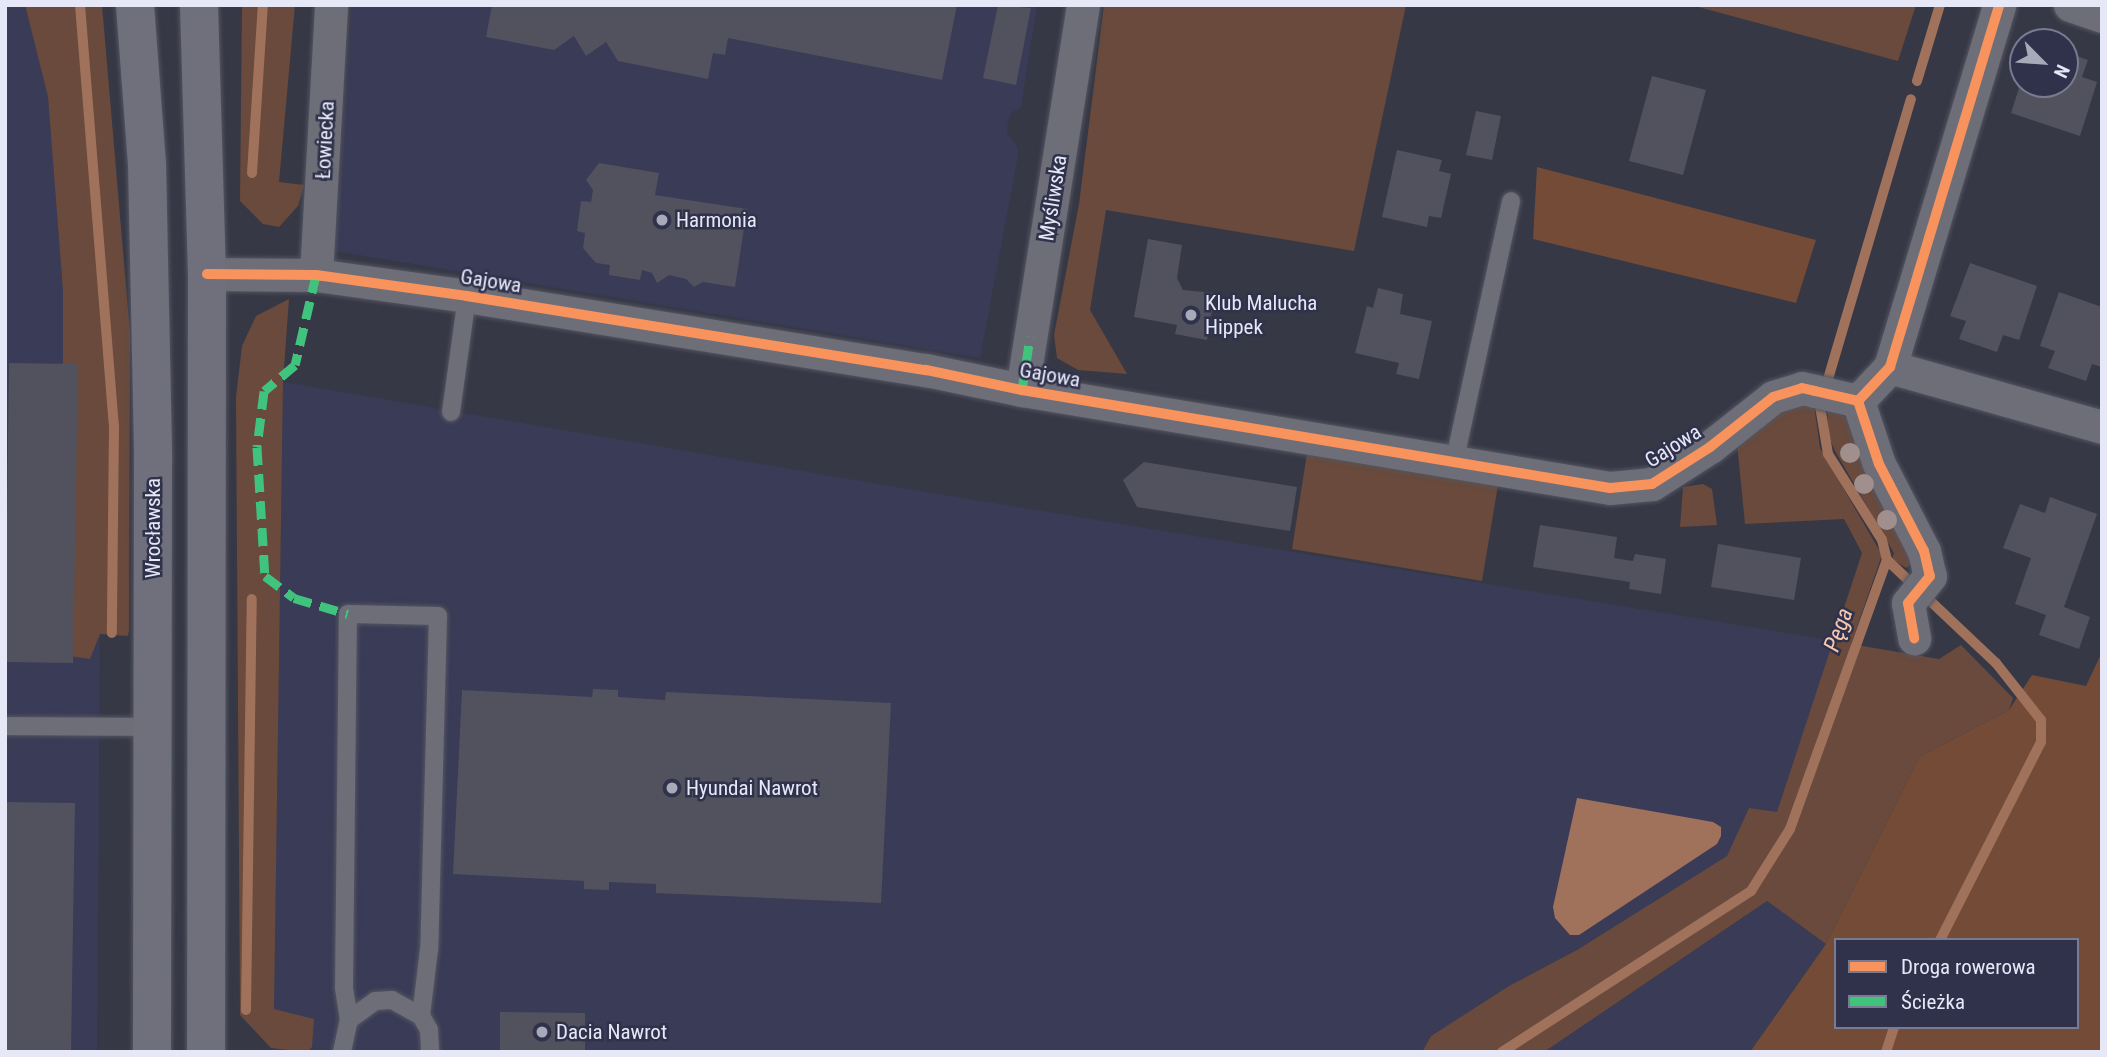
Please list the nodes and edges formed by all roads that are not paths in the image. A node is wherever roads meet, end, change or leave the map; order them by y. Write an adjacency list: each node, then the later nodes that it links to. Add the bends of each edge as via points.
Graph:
1 (135, 5): 20 (main road, Wrocławska, via 147,163)
2 (199, 5): 9 (main road)
3 (331, 5): 10 (street, Łowiecka)
4 (1083, 5): 13 (street, Myśliwska)
5 (1999, 5): 12 (street)
6 (2070, 5): 7 (street)
7 (2102, 16)
8 (1511, 201): 17 (lane)
9 (207, 274): 10 (street, Gajowa); 24 (main road)
10 (316, 275): 11 (street, Gajowa)
11 (467, 296): 13 (street, Gajowa, via 926,370); 15 (lane)
12 (1890, 367): 14 (street); 16 (street)
13 (1022, 390): 17 (street, Gajowa)
14 (1837, 396): 17 (street, Gajowa, via 1802,388 1773,397 1710,447 1652,484 1610,488); 18 (street, via 1924,551 1930,576 1908,603)
15 (451, 412)
16 (2102, 427)
17 (1454, 463)
18 (1914, 638)
19 (5, 726): 20 (lane)
20 (155, 727): 23 (main road, Wrocławska)
21 (421, 1016): 22 (lane, via 400,1003 375,1001); 22 (lane, via 429,949 438,616 348,614 344,987); 26 (lane, via 429,1030)
22 (349, 1020): 25 (lane)
23 (152, 1052)
24 (206, 1052)
25 (342, 1052)
26 (430, 1052)

